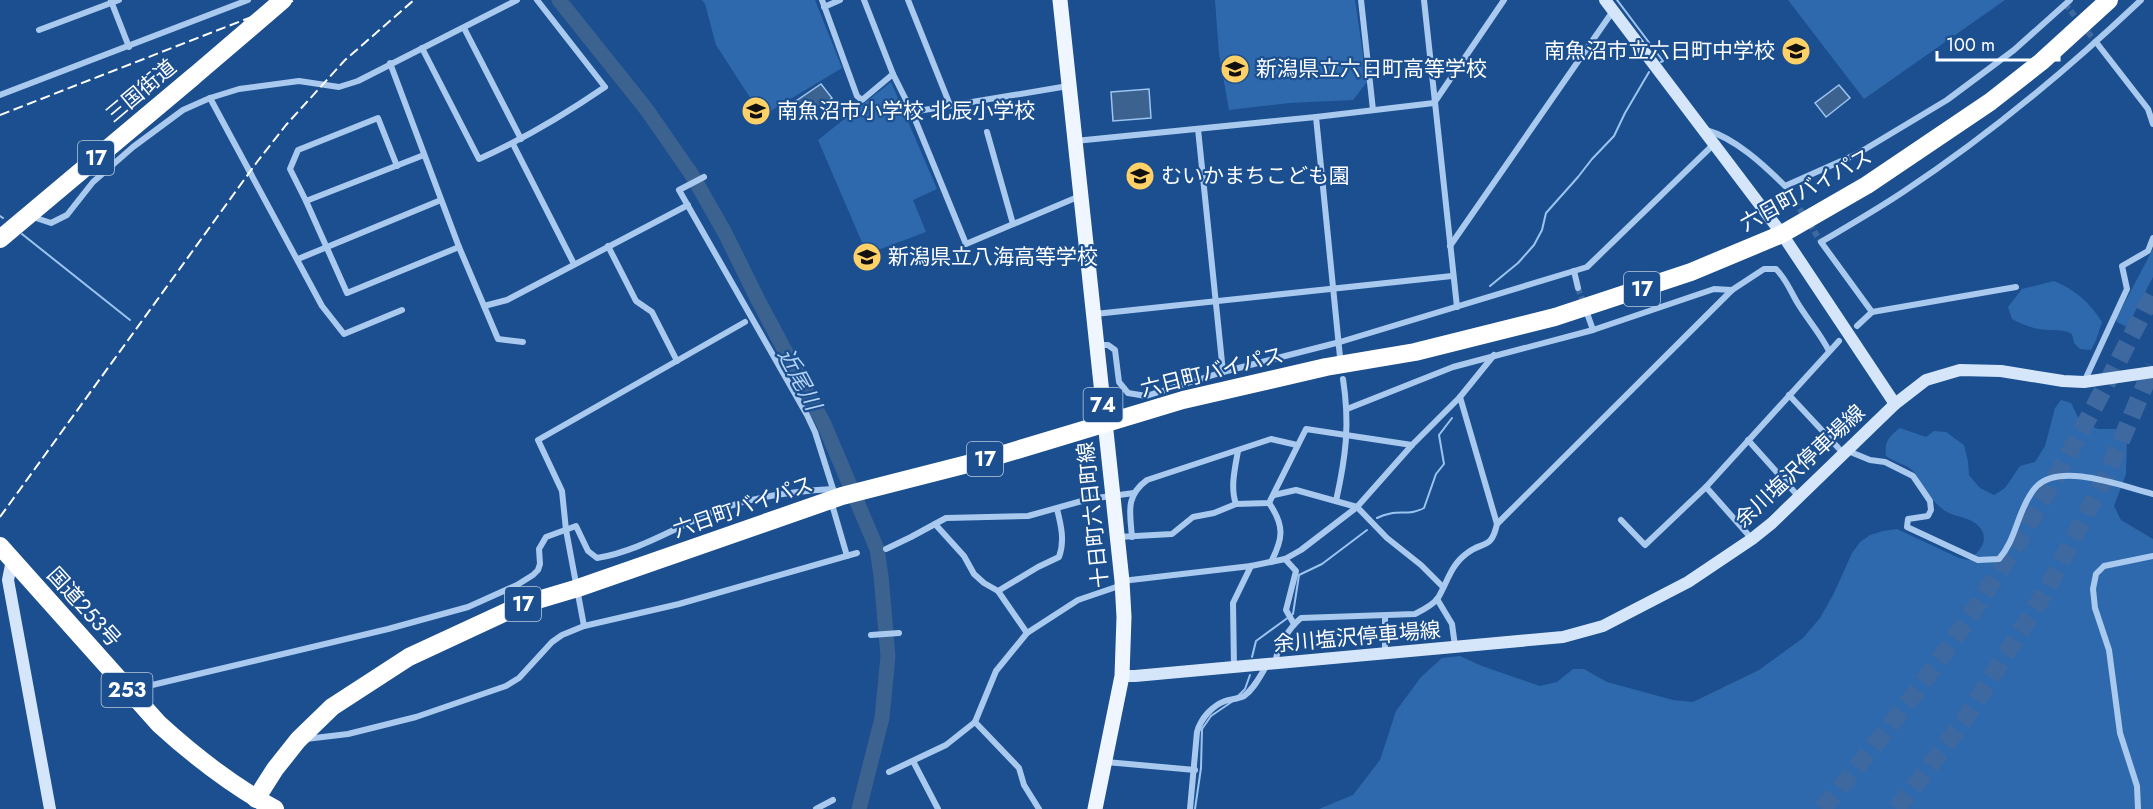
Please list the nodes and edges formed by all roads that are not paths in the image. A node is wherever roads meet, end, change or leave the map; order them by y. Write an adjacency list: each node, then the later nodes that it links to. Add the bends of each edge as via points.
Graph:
1 (248, 0): 22 (street)
2 (283, 0): 50 (highway, 三国街道 / 17, bridge)
3 (518, 0): 19 (street)
4 (537, 0): 39 (street, via 605,87)
5 (840, 0): 17 (street)
6 (864, 0): 25 (street)
7 (909, 0): 30 (street)
8 (1060, 0): 26 (main road, 十日町六日町線 / 74)
9 (1361, 0): 32 (street)
10 (1424, 0): 29 (street)
11 (1504, 0): 29 (street)
12 (1605, 0): 18 (main road)
13 (2109, 0): 52 (highway, 六日町バイパス / 17, via 2041,62 1989,102 1867,185)
14 (2141, 0): 21 (street)
15 (114, 1): 20 (street); 22 (street)
16 (2066, 1): 37 (street, via 2014,50 1947,100 1857,154 1785,186 1740,149)
17 (823, 3): 25 (street, via 857,96 862,100)
18 (1612, 11): 37 (main road); 57 (street)
19 (464, 28): 23 (street); 39 (street)
20 (39, 30)
21 (2096, 42): 31 (street); 72 (street, via 2010,115 1903,192 1821,242)
22 (129, 47): 27 (street)
23 (422, 48): 24 (street); 42 (street, via 479,159)
24 (390, 63): 28 (street, via 339,87 299,81 239,89); 43 (street)
25 (893, 74): 33 (street)
26 (1069, 86): 30 (street); 40 (main road, 十日町六日町線 / 74)
27 (0, 95)
28 (210, 98): 50 (street, via 183,110 133,147 93,182 67,215 51,223); 59 (street)
29 (1434, 103): 32 (street); 57 (street)
30 (950, 105): 33 (street)
31 (2150, 108): 35 (street)
32 (1374, 110): 34 (street)
33 (912, 112): 51 (street, via 966,244)
34 (1316, 117): 36 (street); 65 (street)
35 (2153, 124)
36 (1198, 129): 40 (street); 67 (street)
37 (1704, 130): 41 (main road)
38 (987, 132): 51 (street)
39 (521, 139): 42 (street)
40 (1075, 141): 46 (main road, 十日町六日町線 / 74)
41 (1715, 143): 52 (main road); 61 (street, via 1587,267)
42 (513, 144): 60 (street)
43 (424, 155): 44 (street); 47 (street)
44 (397, 165): 48 (street); 48 (street, via 378,118 298,150 290,169)
45 (702, 178): 49 (street, via 679,190)
46 (1081, 195): 51 (street); 73 (main road, 十日町六日町線 / 74)
47 (441, 200): 55 (street); 58 (street)
48 (306, 201): 55 (street)
49 (687, 205): 56 (street); 104 (street, via 807,415)
50 (28, 216): 54 (highway, 三国街道 / 17)
51 (1013, 224)
52 (1782, 234): 91 (main road); 93 (highway, 六日町バイパス / 17, via 1691,272 1556,317 1415,352 1183,400)
53 (2153, 238): 88 (street, via 2148,251 2122,266 2127,290)
54 (0, 239)
55 (326, 246): 58 (street, via 347,293); 59 (street)
56 (608, 246): 60 (street); 84 (street, via 636,301 652,312)
57 (1449, 246): 62 (street)
58 (459, 247): 68 (street)
59 (297, 259): 70 (street, via 322,306 344,334)
60 (574, 264): 68 (street, via 507,300)
61 (1574, 271): 64 (street); 69 (street)
62 (1452, 276): 65 (street); 69 (street)
63 (2016, 287): 72 (street)
64 (1578, 288)
65 (1333, 289): 67 (street); 79 (street)
66 (1732, 290): 76 (street, via 1714,289); 81 (street, via 1764,269 1776,269); 114 (street)
67 (1216, 302): 73 (street); 85 (street)
68 (484, 306): 78 (street, via 498,339)
69 (1457, 307): 79 (street)
70 (402, 310)
71 (1587, 312): 76 (street)
72 (1872, 312): 75 (street)
73 (1093, 314): 80 (main road, 十日町六日町線 / 74)
74 (745, 322): 84 (street)
75 (1857, 326)
76 (1593, 330): 82 (street)
77 (1839, 341): 81 (street)
78 (523, 342)
79 (1340, 342): 83 (street); 85 (street)
80 (1097, 345): 85 (street, via 1115,350 1119,382 1128,393 1146,396); 93 (main road, 十日町六日町線 / 74)
81 (1829, 351): 89 (street)
82 (1494, 356): 90 (street); 92 (street, via 1453,367)
83 (1340, 357)
84 (677, 361): 115 (street, via 538,440 562,491)
85 (1223, 372)
86 (2153, 372): 88 (main road, 余川塩沢停車場線)
87 (1342, 379): 92 (street)
88 (2084, 382): 91 (main road, 余川塩沢停車場線, via 2001,370 1960,370 1926,380)
89 (1789, 395): 95 (street); 99 (street)
90 (1460, 397): 97 (street); 114 (street)
91 (1895, 404): 99 (main road, 余川塩沢停車場線)
92 (1347, 409): 94 (street)
93 (1105, 422): 104 (highway, 六日町バイパス / 17, via 923,477); 105 (main road, 十日町六日町線 / 74)
94 (1347, 434): 96 (street, via 1306,429); 97 (street); 107 (street)
95 (1748, 440): 100 (street); 106 (street)
96 (1297, 445): 98 (street, via 1271,439); 103 (street)
97 (1412, 445): 110 (street)
98 (1238, 451): 101 (street, via 1147,480); 109 (street, via 1233,481)
99 (1846, 453): 102 (street, via 1885,462 1913,476 1930,501 1931,510 1928,516 1908,519 1907,527 1978,560 1999,559 2008,549 2031,495 2038,485 2051,478 2091,478); 106 (main road, 余川塩沢停車場線)
100 (1706, 487): 112 (street, via 1646,545); 118 (street)
101 (1134, 493): 105 (street); 117 (street, via 1130,506)
102 (2153, 494)
103 (1274, 495): 107 (street, via 1296,490); 108 (street)
104 (837, 496): 115 (street, via 773,495 744,501 597,558 588,551 576,526); 122 (street); 129 (highway, 六日町バイパス / 17)
105 (1112, 496): 111 (street); 116 (main road, 十日町六日町線 / 74)
106 (1799, 497): 118 (main road, 余川塩沢停車場線)
107 (1336, 501): 110 (street)
108 (1269, 502): 109 (street); 125 (street, via 1281,533)
109 (1236, 504): 117 (street, via 1193,517 1172,534)
110 (1357, 507): 124 (street); 128 (street)
111 (1057, 509): 113 (street, via 1028,516 946,518); 130 (street, via 1062,531 1059,557)
112 (1621, 519)
113 (935, 524): 119 (street); 130 (street, via 964,556 974,574)
114 (1497, 524): 128 (street, via 1489,544 1466,554)
115 (566, 530): 129 (street); 143 (street, via 552,534 542,543 540,564 533,575 468,607)
116 (1116, 537): 117 (street); 127 (main road, 十日町六日町線 / 74)
117 (1132, 537)
118 (1752, 539): 138 (main road, 余川塩沢停車場線, via 1688,582 1603,626 1563,637)
119 (886, 549)
120 (6, 553): 143 (highway, 国道253号 / 253); 152 (main road)
121 (857, 553): 122 (street)
122 (847, 556): 134 (street, via 679,604)
123 (2153, 556): 159 (street, via 2104,566 2096,574 2093,589 2109,650 2120,733 2137,786)
124 (1285, 559): 125 (street); 133 (street, via 1296,571 1286,610)
125 (1271, 562): 126 (street)
126 (1251, 566): 127 (street); 141 (street, via 1233,603)
127 (1122, 583): 136 (street, via 1078,600); 142 (main road, 十日町六日町線 / 74)
128 (1443, 587): 131 (street)
129 (578, 588): 134 (street); 145 (highway, 六日町バイパス / 17, via 521,605 409,657 332,707)
130 (998, 591): 136 (street)
131 (1437, 599): 132 (street, via 1415,614); 138 (street, via 1452,624)
132 (1385, 616): 133 (street, via 1301,618); 139 (street)
133 (1294, 624): 140 (street)
134 (584, 626): 145 (street, via 552,642 519,678 506,686 416,717 348,734)
135 (899, 633): 137 (street)
136 (1027, 633): 144 (street, via 996,672)
137 (871, 635)
138 (1455, 647): 139 (main road, 余川塩沢停車場線)
139 (1385, 653): 140 (main road, 余川塩沢停車場線)
140 (1272, 664): 141 (main road, 余川塩沢停車場線); 148 (street, via 1242,697 1225,701 1200,721)
141 (1234, 668): 142 (main road, 余川塩沢停車場線)
142 (1122, 676): 147 (main road, 十日町六日町線 / 74)
143 (128, 691): 150 (highway, 国道253号 / 253, via 184,746)
144 (975, 722): 146 (street, via 946,745); 156 (street, via 1018,768)
145 (298, 740): 150 (highway, 六日町バイパス / 17)
146 (913, 761): 149 (street); 155 (street)
147 (1105, 762): 148 (street); 157 (main road, 十日町六日町線 / 74)
148 (1195, 770): 158 (street)
149 (888, 772)
150 (256, 798): 153 (highway, 国道253号 / 253)
151 (832, 800): 154 (street)
152 (50, 809)
153 (275, 809)
154 (816, 809)
155 (938, 809)
156 (1039, 809)
157 (1095, 809)
158 (1190, 809)
159 (2138, 809)

